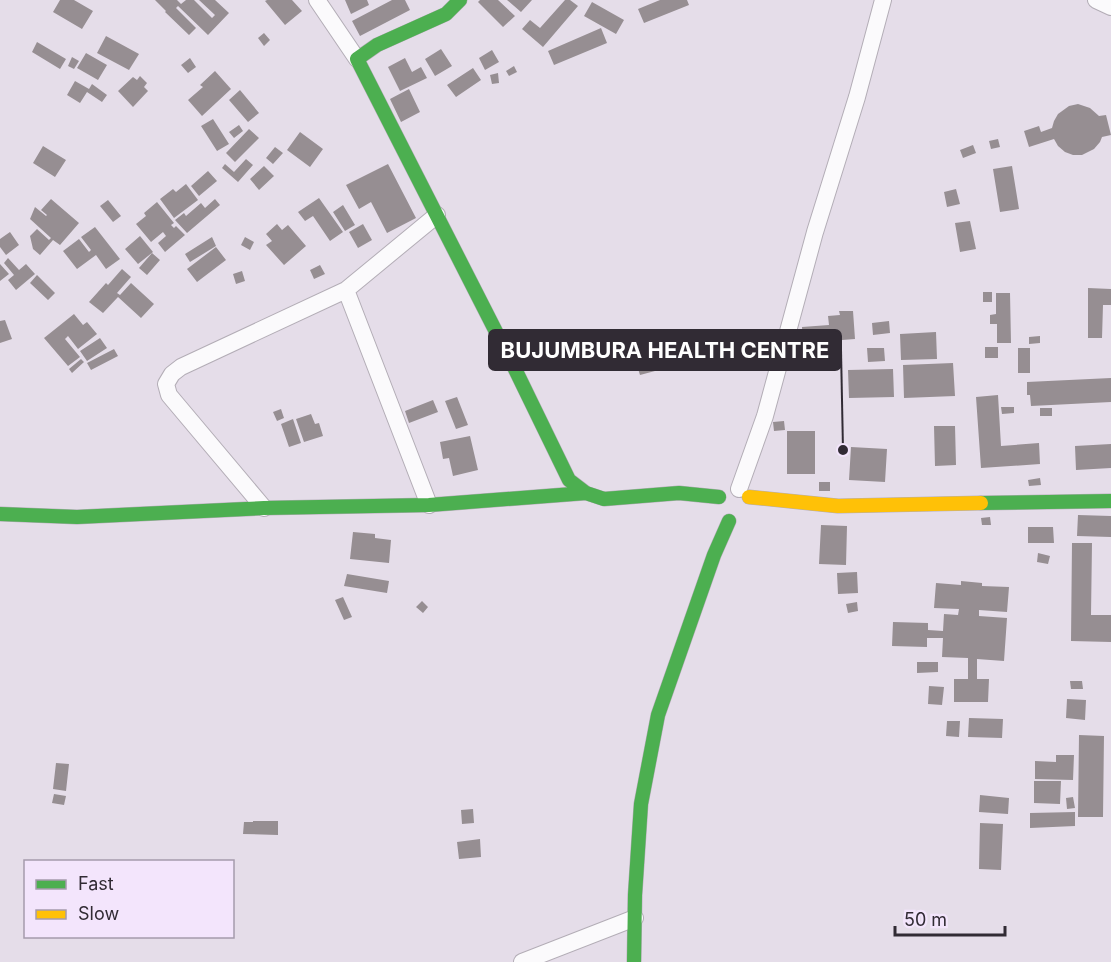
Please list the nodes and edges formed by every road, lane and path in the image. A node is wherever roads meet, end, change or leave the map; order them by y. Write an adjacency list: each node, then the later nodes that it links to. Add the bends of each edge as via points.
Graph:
1 (317, 0): 6 (street)
2 (460, 0): 6 (street, via 446,14 376,45)
3 (883, 0): 10 (street, via 815,232)
4 (1096, 0): 5 (street)
5 (1111, 8)
6 (357, 58): 7 (street)
7 (437, 215): 8 (street); 9 (street, via 569,480)
8 (346, 291): 12 (street); 13 (street, via 181,367 166,384 169,395)
9 (585, 493): 12 (street); 14 (street, via 604,499 679,494)
10 (746, 497): 11 (street, via 838,506); 14 (street, via 733,488 727,490 723,493)
11 (1111, 501)
12 (429, 505): 13 (street)
13 (264, 508): 15 (street, via 78,518)
14 (725, 512): 16 (street, via 714,555 658,715 641,804)
15 (0, 514)
16 (635, 918): 17 (street); 18 (street)
17 (522, 962)
18 (634, 962)

